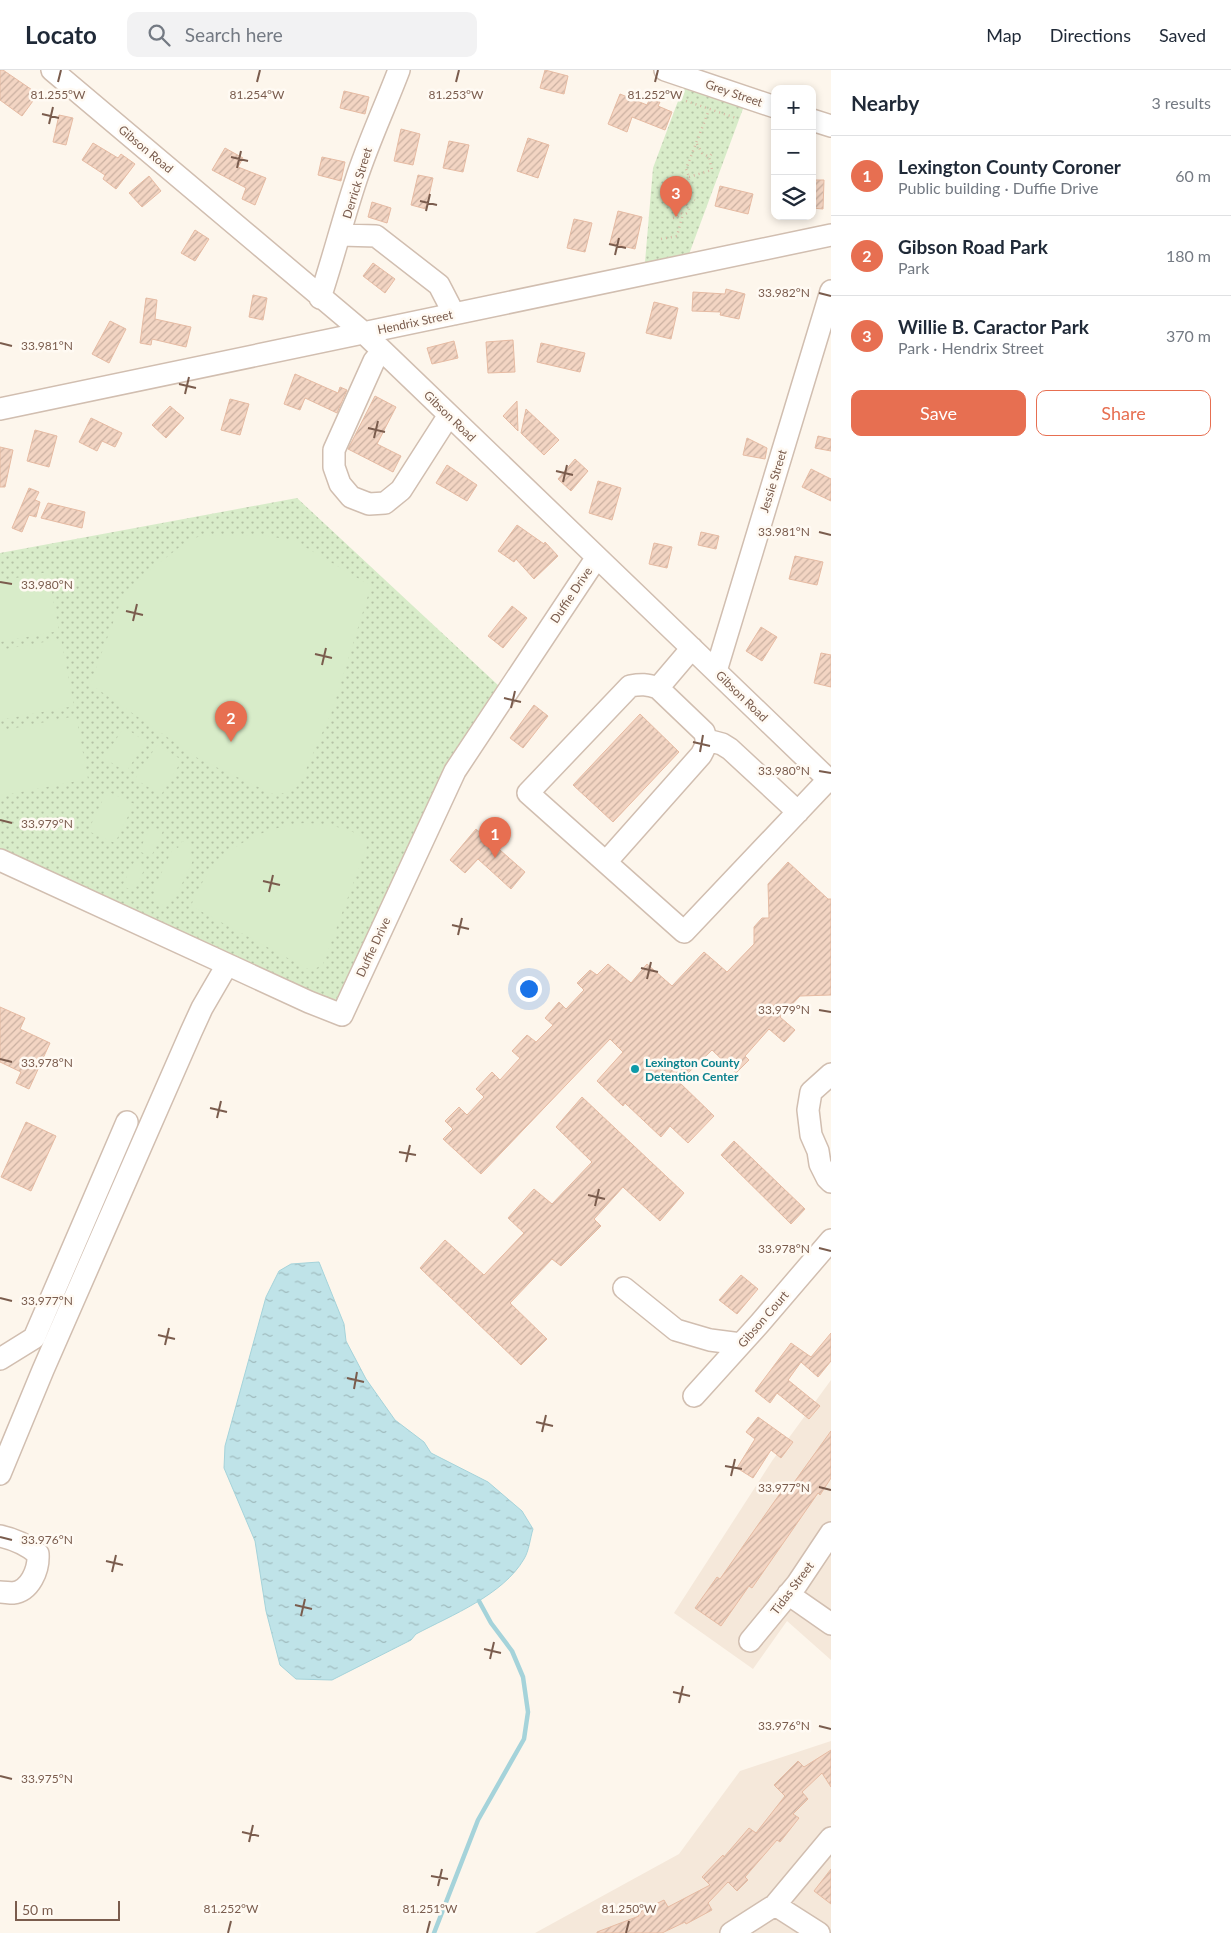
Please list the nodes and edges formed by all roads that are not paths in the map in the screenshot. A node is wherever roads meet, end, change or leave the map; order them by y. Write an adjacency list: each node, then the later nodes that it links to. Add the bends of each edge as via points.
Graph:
1 (398, 70): 7 (street, Derrick Street, via 356,181)
2 (665, 70): 4 (street, Grey Street)
3 (58, 72): 10 (street, Gibson Road)
4 (771, 106)
5 (816, 121): 6 (street)
6 (831, 126)
7 (340, 235): 10 (street, Derrick Street); 11 (street, via 376,236 439,285)
8 (831, 235): 11 (street, Hendrix Street)
9 (831, 291): 18 (street, Jessie Street)
10 (320, 298): 12 (street, Gibson Road)
11 (454, 314): 12 (street, Hendrix Street)
12 (364, 333): 13 (street, Gibson Road); 14 (street, Hendrix Street)
13 (382, 351): 15 (street, Gibson Road); 15 (street, via 374,361 334,450 334,467 340,484 351,497 369,504 385,502 401,490)
14 (0, 409)
15 (449, 415): 16 (street, Gibson Road)
16 (597, 558): 17 (street, Gibson Road); 25 (street, Duffie Drive, via 455,771 342,1015)
17 (692, 648): 18 (street, Gibson Road); 19 (street)
18 (716, 671): 21 (street, Gibson Road)
19 (658, 688): 20 (street, via 704,732); 24 (street, via 648,684 630,686 528,793)
20 (707, 740): 22 (street, via 730,749); 24 (street, via 702,755)
21 (830, 781): 22 (street)
22 (798, 812): 24 (street, via 684,932)
23 (0, 860): 25 (street, Duffie Drive)
24 (606, 862)
25 (227, 965): 34 (street, via 191,1032)
26 (831, 1074): 28 (street, via 811,1092 808,1110 820,1164)
27 (127, 1122): 32 (street, via 34,1338)
28 (831, 1182)
29 (831, 1240): 31 (street, Gibson Court)
30 (624, 1288): 31 (street, via 676,1330 710,1340)
31 (741, 1344): 33 (street, Gibson Court)
32 (0, 1359)
33 (694, 1396)
34 (0, 1474)
35 (831, 1533): 38 (street, Tidas Street)
36 (0, 1536): 37 (street, via 29,1546 38,1554 38,1565 26,1586 14,1593)
37 (0, 1592)
38 (788, 1594): 39 (street); 40 (street, Tidas Street)
39 (831, 1624)
40 (750, 1641)
41 (831, 1838): 42 (street)
42 (775, 1905): 43 (street); 44 (street)
43 (731, 1933)
44 (819, 1933)

